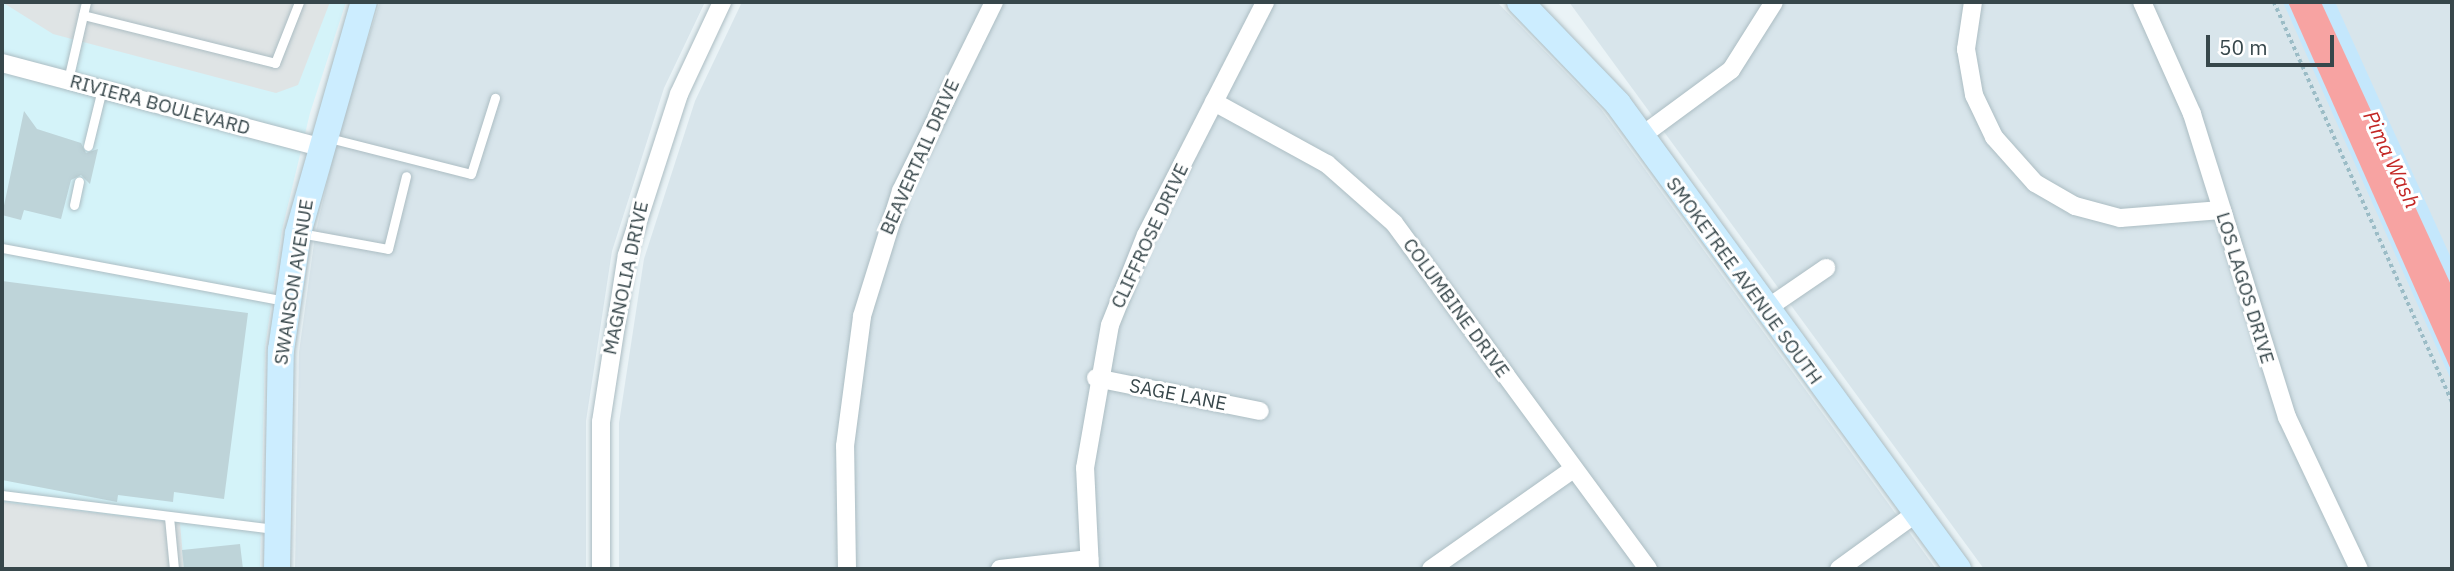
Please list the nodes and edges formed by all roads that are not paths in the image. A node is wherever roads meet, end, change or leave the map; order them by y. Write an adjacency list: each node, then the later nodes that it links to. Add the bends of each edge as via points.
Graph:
1 (86, 2): 11 (lane)
2 (299, 2): 11 (lane, via 275,62)
3 (364, 2): 18 (street, SWANSON AVENUE)
4 (722, 2): 39 (street, MAGNOLIA DRIVE, via 679,94 627,255 601,422)
5 (994, 2): 40 (street, BEAVERTAIL DRIVE, via 901,191 862,316 845,446)
6 (1265, 2): 16 (street, CLIFFROSE DRIVE)
7 (1520, 2): 17 (street, SMOKETREE AVENUE SOUTH, via 1580,60)
8 (1774, 2): 17 (street, via 1731,70)
9 (1973, 2): 23 (street, via 1966,49 1974,95 1994,137 2024,173 2061,199 2105,215 2151,220)
10 (2142, 2): 23 (street, LOS LAGOS DRIVE, via 2192,114)
11 (83, 15): 13 (lane)
12 (2, 63): 13 (street, RIVIERA BOULEVARD)
13 (68, 80): 14 (street, RIVIERA BOULEVARD)
14 (102, 89): 18 (street, RIVIERA BOULEVARD); 19 (lane)
15 (495, 98): 18 (lane, via 471,174)
16 (1214, 102): 29 (street, CLIFFROSE DRIVE, via 1126,279); 31 (street, COLUMBINE DRIVE, via 1311,153 1374,202)
17 (1640, 137): 28 (street, SMOKETREE AVENUE SOUTH)
18 (320, 142): 24 (street, SWANSON AVENUE)
19 (88, 146)
20 (406, 176): 24 (lane, via 388,248)
21 (79, 182): 22 (lane)
22 (74, 205)
23 (2222, 210): 46 (street, LOS LAGOS DRIVE, via 2287,417)
24 (298, 233): 27 (street, SWANSON AVENUE)
25 (2, 248): 27 (lane)
26 (1826, 268): 28 (street)
27 (288, 301): 35 (street, SWANSON AVENUE, via 274,469)
28 (1766, 309): 33 (street, SMOKETREE AVENUE SOUTH)
29 (1096, 378): 30 (street, SAGE LANE); 36 (street, CLIFFROSE DRIVE, via 1085,468)
30 (1260, 411)
31 (1572, 470): 42 (street); 43 (street, COLUMBINE DRIVE)
32 (2, 495): 34 (lane)
33 (1915, 514): 44 (street); 45 (street, SMOKETREE AVENUE SOUTH)
34 (169, 517): 35 (lane); 37 (lane)
35 (276, 529): 38 (street, SWANSON AVENUE)
36 (1089, 564): 41 (street)
37 (174, 569)
38 (277, 569)
39 (601, 569)
40 (847, 569)
41 (1000, 569)
42 (1431, 569)
43 (1648, 569)
44 (1839, 569)
45 (1958, 569)
46 (2359, 569)

